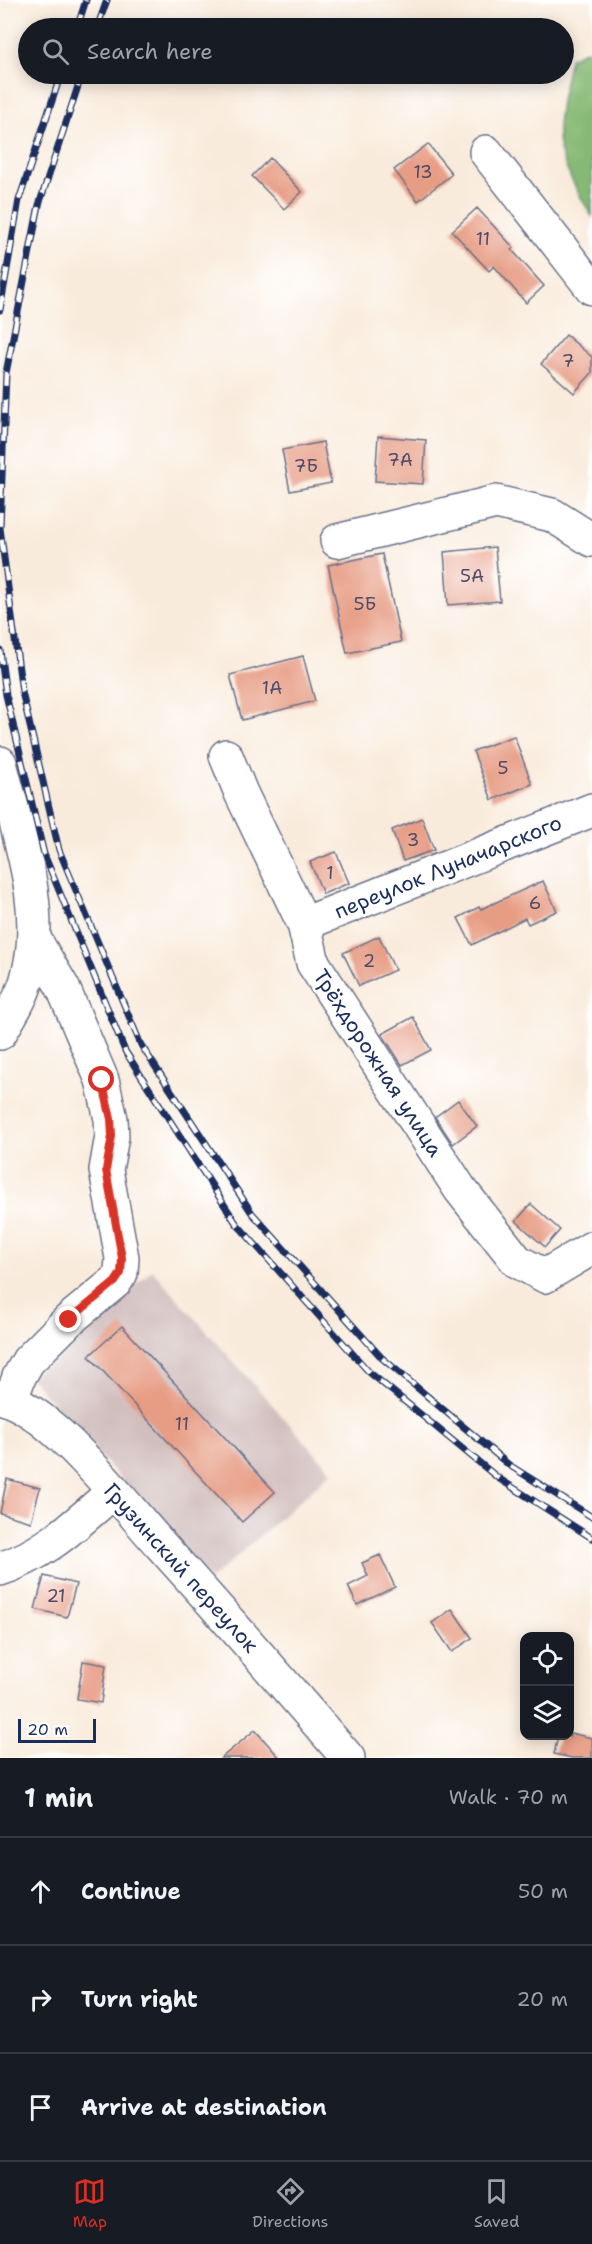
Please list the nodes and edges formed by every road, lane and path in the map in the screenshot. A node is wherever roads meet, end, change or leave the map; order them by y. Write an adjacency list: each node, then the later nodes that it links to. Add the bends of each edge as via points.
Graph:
1 (486, 152): 2 (street)
2 (592, 288)
3 (592, 540): 4 (street, via 552,515 496,502)
4 (337, 541)
5 (226, 756): 8 (street, Трёхдорожная улица)
6 (0, 763): 9 (street, via 34,906)
7 (592, 810): 8 (street, переулок Луначарского)
8 (304, 924): 11 (street, Трёхдорожная улица, via 313,963 460,1189 517,1261 545,1276)
9 (35, 940): 10 (street, via 27,981); 12 (street, via 63,988 102,1080 112,1136 106,1170 122,1258 121,1273 115,1282 28,1361)
10 (0, 1033)
11 (592, 1248)
12 (5, 1398): 13 (street, Грузинский переулок, via 39,1417 74,1448)
13 (113, 1492): 14 (street, via 58,1540); 15 (street, Грузинский переулок)
14 (0, 1569)
15 (348, 1758)

